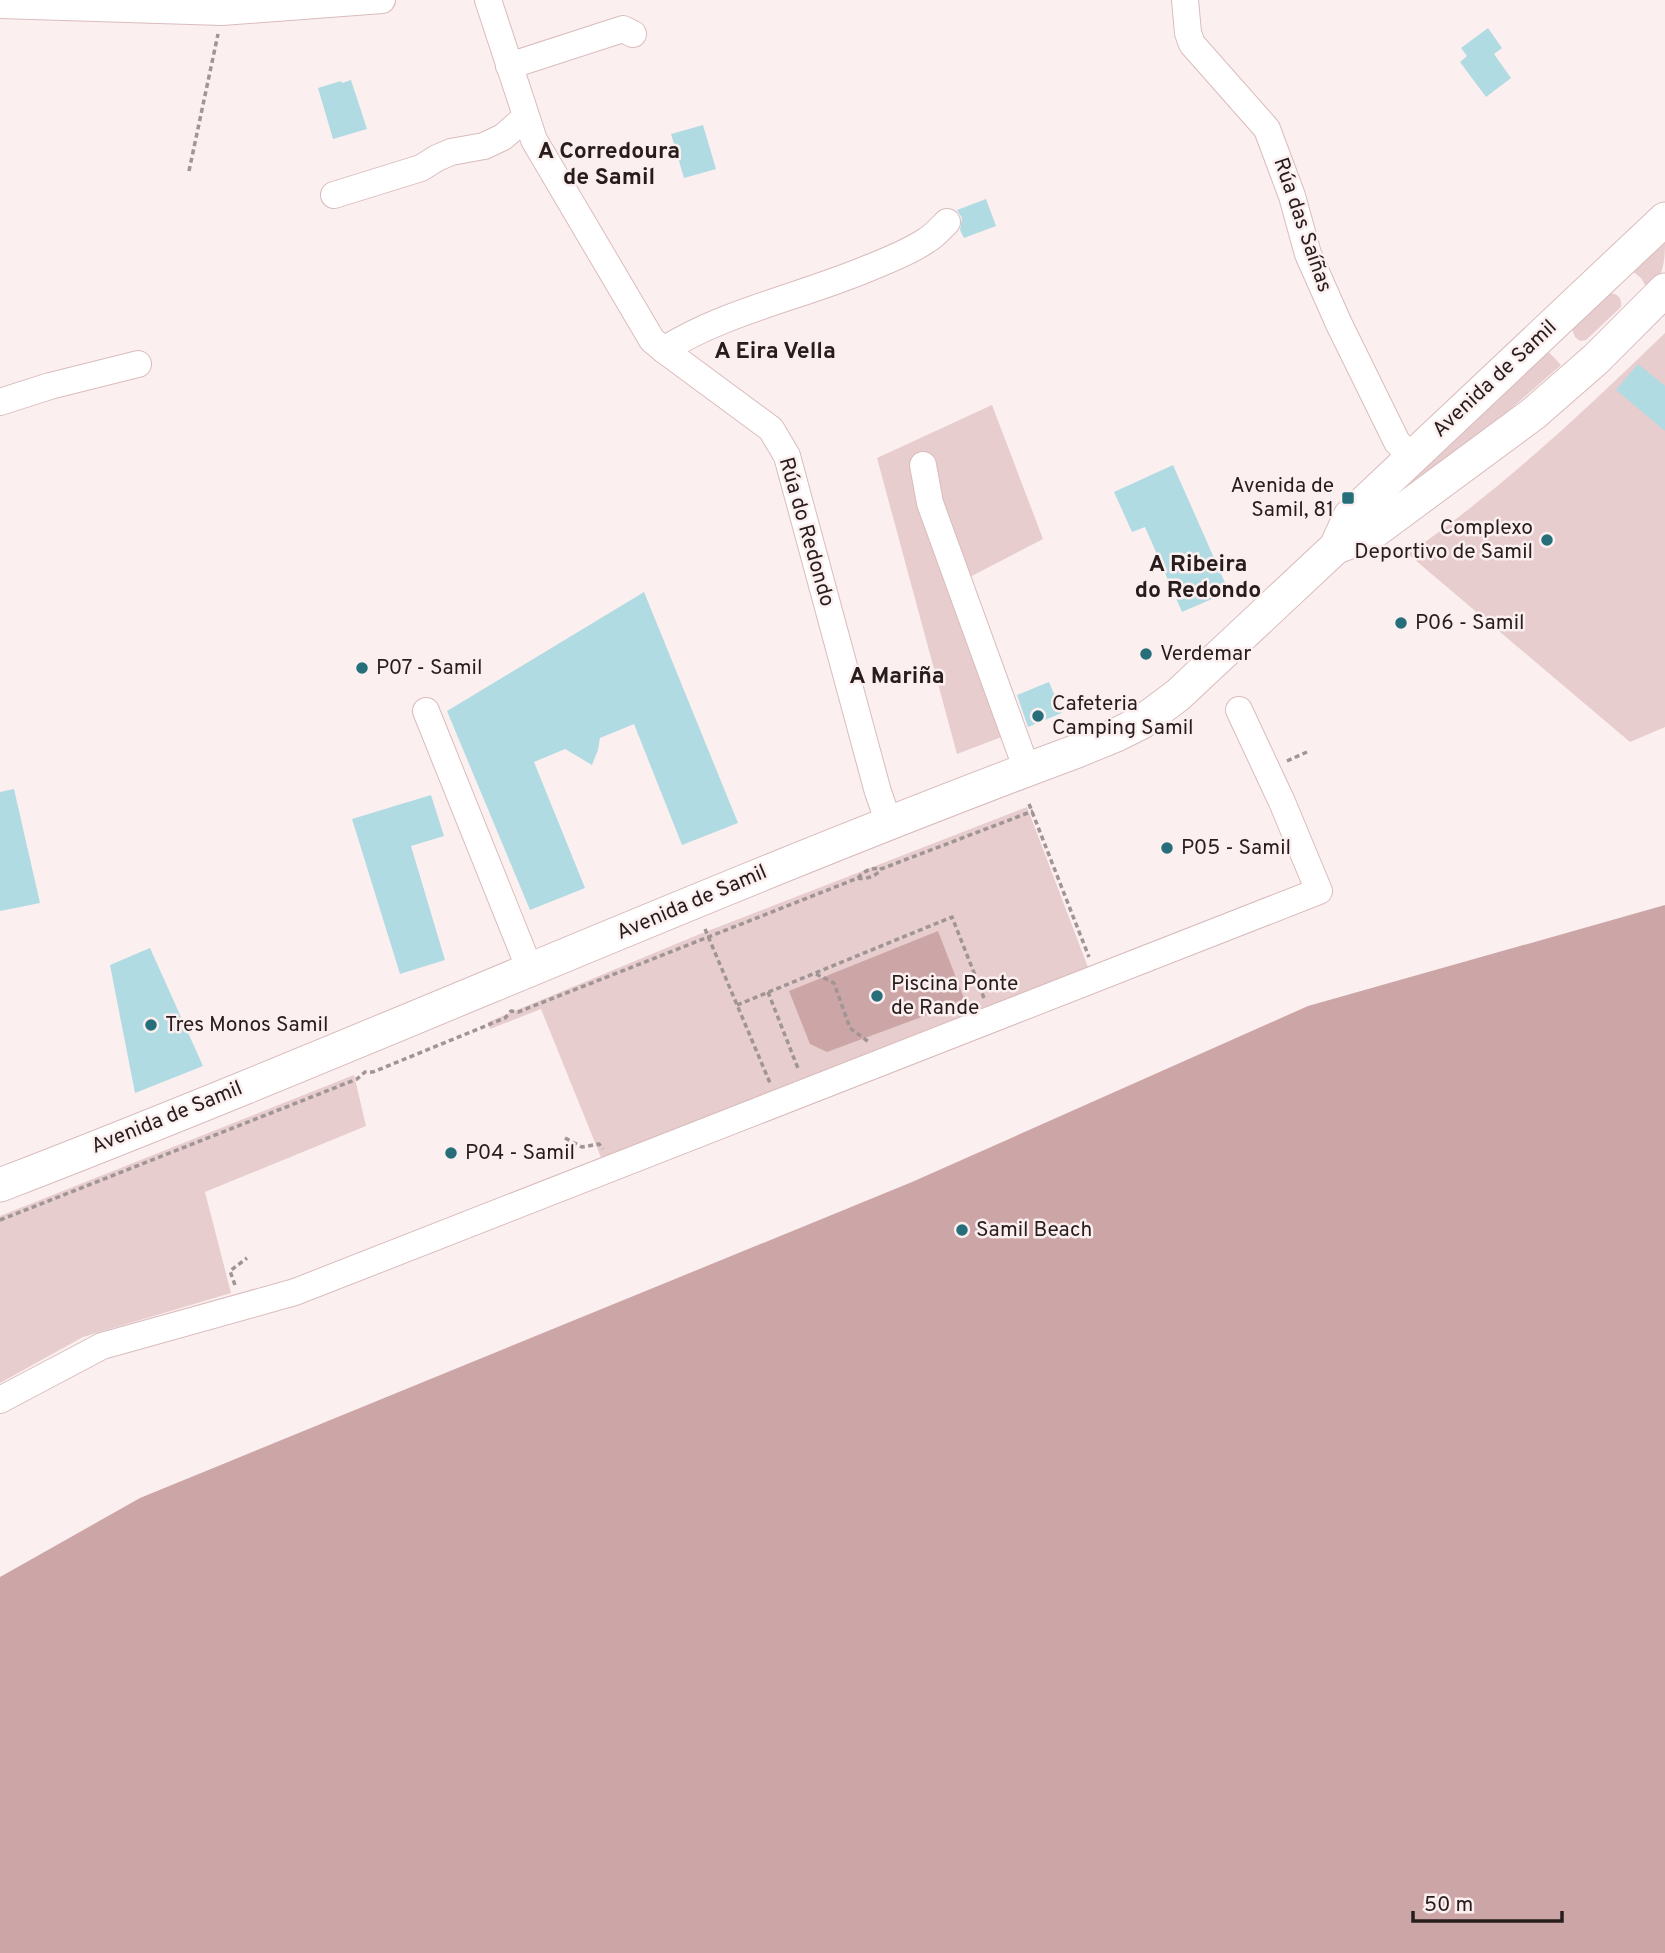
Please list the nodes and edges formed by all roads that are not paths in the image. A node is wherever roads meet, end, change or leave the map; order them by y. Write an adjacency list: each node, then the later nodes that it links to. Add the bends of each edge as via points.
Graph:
1 (382, 0): 4 (street, via 222,12)
2 (488, 0): 6 (street, Rúa do Redondo)
3 (1185, 0): 19 (street, Rúa das Saíñas, via 1192,44 1267,129 1324,292 1397,442)
4 (0, 5)
5 (633, 34): 6 (street, via 623,29)
6 (509, 66): 7 (street, Rúa do Redondo)
7 (526, 119): 8 (street, via 484,146 451,152 421,168); 15 (street, Rúa do Redondo, via 544,160 643,326)
8 (334, 195)
9 (1665, 219): 11 (main road, Avenida de Samil)
10 (947, 222): 15 (street, via 928,240 891,259 714,324)
11 (1604, 276): 13 (main road, Avenida de Samil); 14 (main road, via 1633,287 1637,303)
12 (1665, 290): 14 (main road, Avenida de Samil)
13 (1559, 319): 16 (main road, via 1556,337 1564,351); 19 (main road, Avenida de Samil)
14 (1634, 322): 16 (main road, Avenida de Samil)
15 (664, 350): 25 (street, Rúa do Redondo, via 771,429 787,456)
16 (1596, 359): 21 (main road, Avenida de Samil, via 1533,414 1368,536)
17 (138, 364): 18 (street)
18 (0, 402)
19 (1412, 458): 21 (main road, Avenida de Samil, via 1350,516)
20 (923, 465): 24 (street, via 930,503)
21 (1336, 548): 24 (main road, Avenida de Samil, via 1199,677 1142,722)
22 (1239, 710): 28 (street, via 1319,891 295,1292 102,1346)
23 (426, 711): 26 (street)
24 (1027, 769): 25 (main road, Avenida de Samil)
25 (889, 823): 26 (main road, Avenida de Samil)
26 (530, 970): 27 (main road, Avenida de Samil)
27 (0, 1185)
28 (0, 1400)

